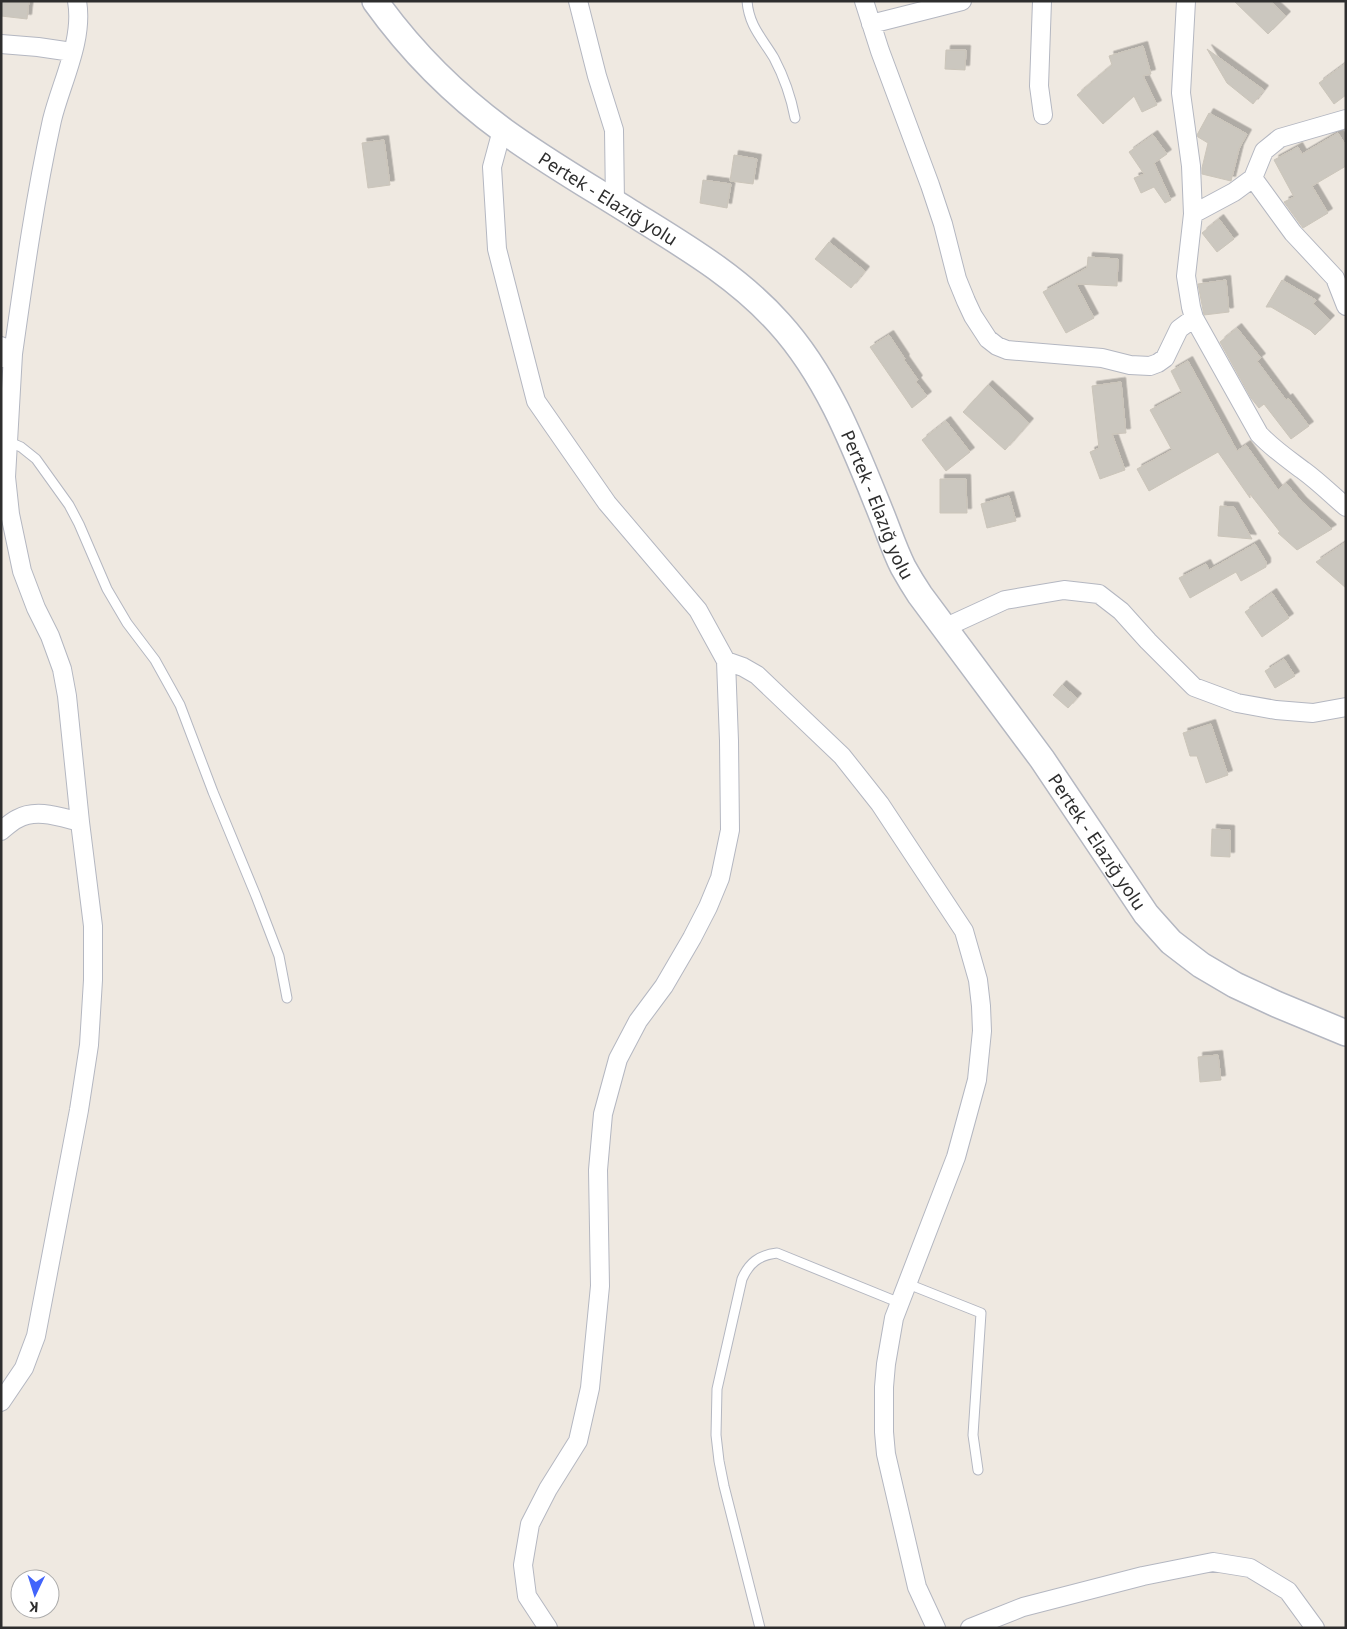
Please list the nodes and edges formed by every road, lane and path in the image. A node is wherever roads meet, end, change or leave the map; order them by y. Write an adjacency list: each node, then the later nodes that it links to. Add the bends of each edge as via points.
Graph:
1 (77, 1): 11 (street, via 77,28)
2 (375, 1): 15 (main road, Pertek - Elazığ yolu, via 428,64)
3 (578, 1): 17 (street, via 614,130)
4 (747, 1): 13 (lane, via 751,21 781,73)
5 (864, 1): 9 (street)
6 (962, 1): 9 (street)
7 (1042, 1): 12 (street, via 1040,86)
8 (1186, 1): 18 (street, via 1181,94 1191,166)
9 (871, 24): 21 (street, via 930,185 957,279 973,316 988,339 1007,350 1102,358 1150,366 1165,358 1179,329)
10 (1, 44): 11 (street)
11 (72, 52): 22 (street, via 53,118)
12 (1043, 115)
13 (795, 118)
14 (1346, 119): 16 (street, via 1280,138 1264,151)
15 (502, 130): 17 (main road, Pertek - Elazığ yolu); 26 (street, via 492,167 497,250 536,401 607,503 698,610)
16 (1254, 178): 18 (street); 19 (street, via 1293,233 1334,278)
17 (615, 202): 25 (main road, Pertek - Elazığ yolu, via 713,265 744,289 804,353 845,426 903,567)
18 (1193, 214): 21 (street, via 1186,276)
19 (1342, 282): 20 (street)
20 (1346, 306)
21 (1194, 318): 24 (street, via 1259,434)
22 (5, 353): 23 (street)
23 (7, 441): 28 (street, via 10,514 22,571 50,636 68,696); 30 (lane, via 36,458 61,492 80,524 96,567 116,606 168,682 269,930)
24 (1346, 507)
25 (944, 628): 27 (street, via 1005,600 1064,590 1099,594 1121,611 1194,687 1237,703 1276,710 1313,713); 31 (main road, Pertek - Elazığ yolu, via 1042,758 1146,914 1171,942 1201,966 1235,985)
26 (726, 661): 32 (street, via 757,675 842,756 880,804 964,930 972,955 982,1006 977,1080 956,1157); 36 (street, via 730,830 720,878 692,938 664,986 638,1021 618,1060 603,1114 598,1170 600,1286 590,1388 578,1441 530,1524 523,1565 528,1596)
27 (1346, 707)
28 (80, 822): 29 (street, via 40,814 28,815); 34 (street, via 93,926 89,1045 36,1336 24,1368)
29 (1, 832)
30 (287, 998)
31 (1346, 1033)
32 (908, 1284): 33 (street); 35 (lane, via 981,1313 973,1435)
33 (900, 1303): 37 (lane, via 777,1253 756,1259 742,1279 717,1389 716,1436 724,1486); 38 (street, via 894,1318 886,1372 886,1454 917,1587)
34 (2, 1398)
35 (978, 1470)
36 (548, 1628)
37 (760, 1628)
38 (936, 1628)
39 (970, 1628): 40 (street, via 1023,1607 1143,1576 1213,1562 1250,1568 1288,1591)
40 (1315, 1628)

